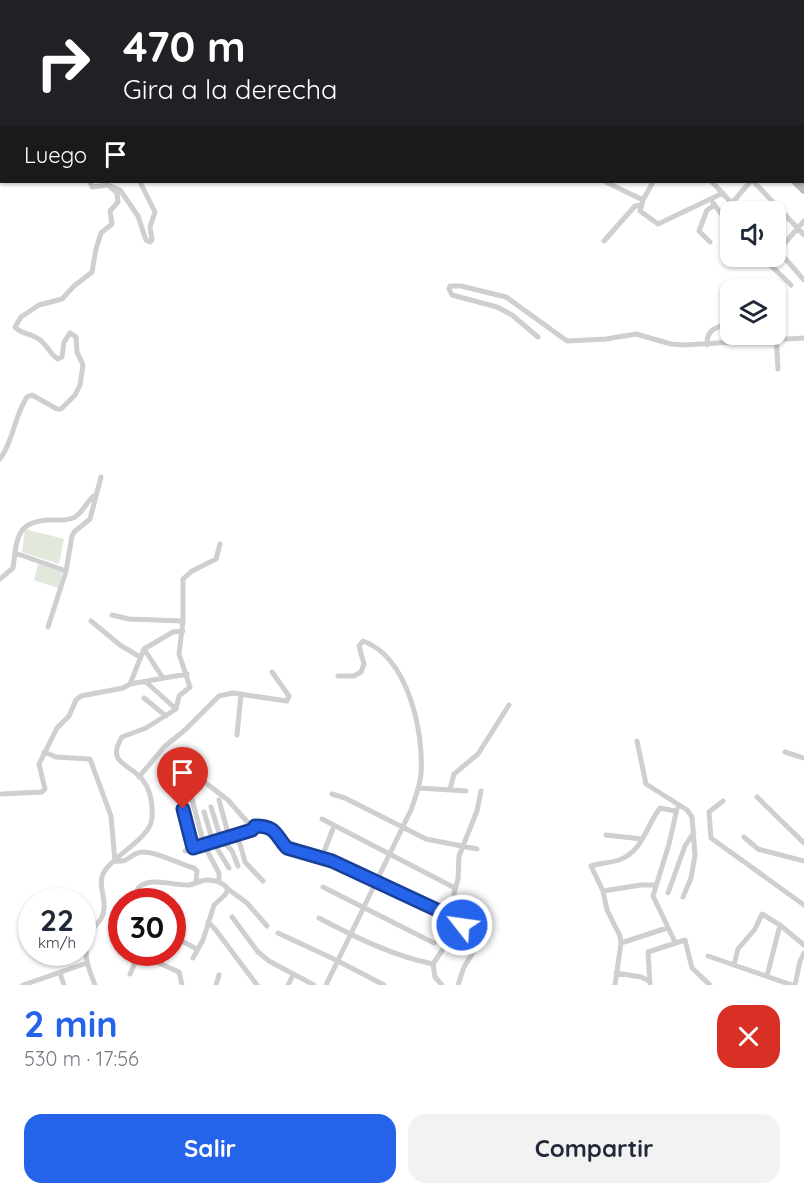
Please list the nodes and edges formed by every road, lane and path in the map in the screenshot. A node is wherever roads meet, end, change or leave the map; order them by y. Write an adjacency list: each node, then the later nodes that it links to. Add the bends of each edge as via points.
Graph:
1 (90, 183): 8 (street, via 94,187)
2 (141, 183): 8 (street, via 155,211 150,242 122,192)
3 (608, 183): 12 (street)
4 (652, 183): 12 (street)
5 (713, 183): 9 (street)
6 (751, 183): 11 (street)
7 (753, 183): 16 (street)
8 (108, 185): 33 (street, via 117,193 118,202 110,211 112,224 101,233 92,272 62,299 39,305 21,317 15,327 46,343 58,359 62,357 66,337 70,333 76,337 83,365 78,390 61,409 32,395 27,397)
9 (723, 193): 10 (street); 13 (street)
10 (730, 201)
11 (734, 201)
12 (642, 203): 13 (street, via 642,213 658,224); 19 (street)
13 (713, 203): 14 (street); 20 (street, via 699,231)
14 (720, 212)
15 (804, 221): 16 (street)
16 (797, 228): 17 (street); 18 (street)
17 (804, 235)
18 (786, 240)
19 (604, 242)
20 (710, 242)
21 (786, 260): 23 (street)
22 (772, 267): 24 (street)
23 (804, 280)
24 (791, 285)
25 (720, 327): 30 (street, via 707,334)
26 (538, 337): 30 (street, via 497,307 452,295 450,286 506,297 567,341 636,334 671,344)
27 (786, 337): 28 (street)
28 (804, 338)
29 (720, 343): 30 (street)
30 (707, 345)
31 (776, 345): 32 (street)
32 (778, 369)
33 (0, 459)
34 (101, 477): 35 (street)
35 (95, 495): 37 (street, via 72,519 37,520 23,528); 38 (street, via 90,519 72,536)
36 (220, 544): 42 (street, via 216,559 183,579)
37 (15, 553): 38 (street); 39 (street, via 13,568)
38 (66, 571): 43 (street)
39 (0, 579)
40 (112, 615): 42 (street)
41 (91, 621): 46 (street)
42 (183, 621): 44 (street)
43 (48, 627)
44 (183, 631): 45 (street, via 172,632); 48 (street, via 179,654)
45 (144, 650): 46 (street); 50 (street)
46 (140, 657): 52 (street)
47 (272, 672): 53 (street, via 289,696 287,701)
48 (187, 674): 50 (street); 56 (street, via 190,687 179,696)
49 (338, 676): 65 (street, via 361,672 364,664 359,646 363,641 394,665 419,729)
50 (164, 678): 51 (street)
51 (146, 682): 52 (street); 56 (street)
52 (130, 684): 60 (street, via 78,698)
53 (241, 694): 58 (street); 63 (street, via 215,698)
54 (144, 698): 57 (street)
55 (509, 705): 66 (street, via 478,754 454,774)
56 (176, 709): 57 (street)
57 (166, 716): 63 (street, via 126,735 117,744 117,758)
58 (237, 735)
59 (637, 741): 76 (street, via 646,784)
60 (44, 752): 69 (street, via 39,769 45,784 42,792); 98 (street, via 56,757 90,759 111,816)
61 (785, 752): 62 (street)
62 (804, 758)
63 (139, 777): 98 (street, via 152,798 151,826)
64 (198, 777): 80 (street)
65 (419, 788): 66 (street); 82 (street)
66 (450, 789): 67 (street)
67 (466, 791)
68 (481, 791): 92 (street)
69 (0, 794)
70 (332, 794): 82 (street)
71 (757, 797): 90 (street)
72 (192, 799): 91 (street)
73 (219, 800): 85 (street)
74 (723, 801): 114 (street, via 708,816 711,838)
75 (211, 807): 88 (street)
76 (678, 808): 83 (street, via 690,813); 87 (street, via 660,808); 106 (street)
77 (183, 809): 93 (street)
78 (204, 812): 89 (street)
79 (322, 819): 81 (street)
80 (255, 826): 85 (street); 97 (street, via 273,829 287,848)
81 (334, 826): 96 (street); 97 (street)
82 (403, 827): 92 (street, via 433,842); 96 (street)
83 (694, 832): 112 (street); 113 (street, via 695,855)
84 (606, 835): 87 (street)
85 (231, 837): 88 (street); 103 (street, via 240,844 246,862)
86 (744, 837): 99 (street, via 758,849)
87 (642, 839): 111 (street, via 637,850 625,857 591,866)
88 (221, 840): 89 (street); 100 (street, via 232,851)
89 (213, 842): 91 (street); 101 (street)
90 (804, 843)
91 (204, 845): 93 (street); 104 (street, via 219,873)
92 (463, 847): 94 (street); 109 (street)
93 (193, 848): 95 (street)
94 (477, 849)
95 (185, 851)
96 (390, 854): 102 (street); 109 (street)
97 (322, 857): 102 (street)
98 (115, 861): 105 (street, via 127,861 137,853 149,852 194,868); 121 (street, via 102,878 105,906 102,920)
99 (804, 861)
100 (238, 866)
101 (229, 868)
102 (376, 880): 115 (street); 118 (street)
103 (262, 881)
104 (219, 882): 105 (street); 110 (street)
105 (196, 883): 108 (street, via 154,882)
106 (656, 885): 111 (street); 123 (street, via 654,900)
107 (322, 887): 115 (street)
108 (140, 888)
109 (455, 888): 118 (street)
110 (228, 889): 119 (street, via 214,905); 122 (street)
111 (603, 891): 129 (street)
112 (668, 893)
113 (683, 897)
114 (804, 905)
115 (363, 907): 125 (street); 128 (street)
116 (232, 917): 146 (street, via 258,952)
117 (319, 918): 125 (street)
118 (456, 920): 136 (street, via 451,937); 160 (street, via 486,932 464,967)
119 (208, 922): 131 (street); 154 (street)
120 (780, 925): 130 (street); 137 (street, via 762,914 738,949); 147 (street)
121 (96, 926)
122 (267, 926)
123 (667, 928): 126 (street); 129 (street)
124 (278, 933): 135 (street)
125 (350, 934): 135 (street); 136 (street)
126 (675, 942): 148 (street, via 648,952); 162 (street, via 685,940 692,968)
127 (186, 943): 131 (street)
128 (435, 943)
129 (621, 943): 143 (street)
130 (804, 945)
131 (197, 949): 134 (street)
132 (804, 953): 163 (street)
133 (708, 956): 137 (street)
134 (194, 958)
135 (338, 961): 157 (street); 158 (street)
136 (433, 964): 159 (street, via 435,977)
137 (734, 965): 147 (street)
138 (79, 966): 142 (street)
139 (88, 966): 151 (street)
140 (134, 966): 144 (street)
141 (166, 966): 152 (street, via 179,972)
142 (60, 973): 149 (street); 150 (street)
143 (616, 973): 148 (street, via 641,977); 161 (street)
144 (130, 974)
145 (219, 975): 153 (street)
146 (293, 975): 155 (street); 156 (street)
147 (767, 976): 163 (street)
148 (649, 983)
149 (25, 985)
150 (64, 985)
151 (95, 985)
152 (182, 985)
153 (216, 985)
154 (257, 985)
155 (288, 985)
156 (314, 985)
157 (326, 985)
158 (384, 985)
159 (442, 985)
160 (458, 985)
161 (615, 985)
162 (710, 985)
163 (794, 985)

